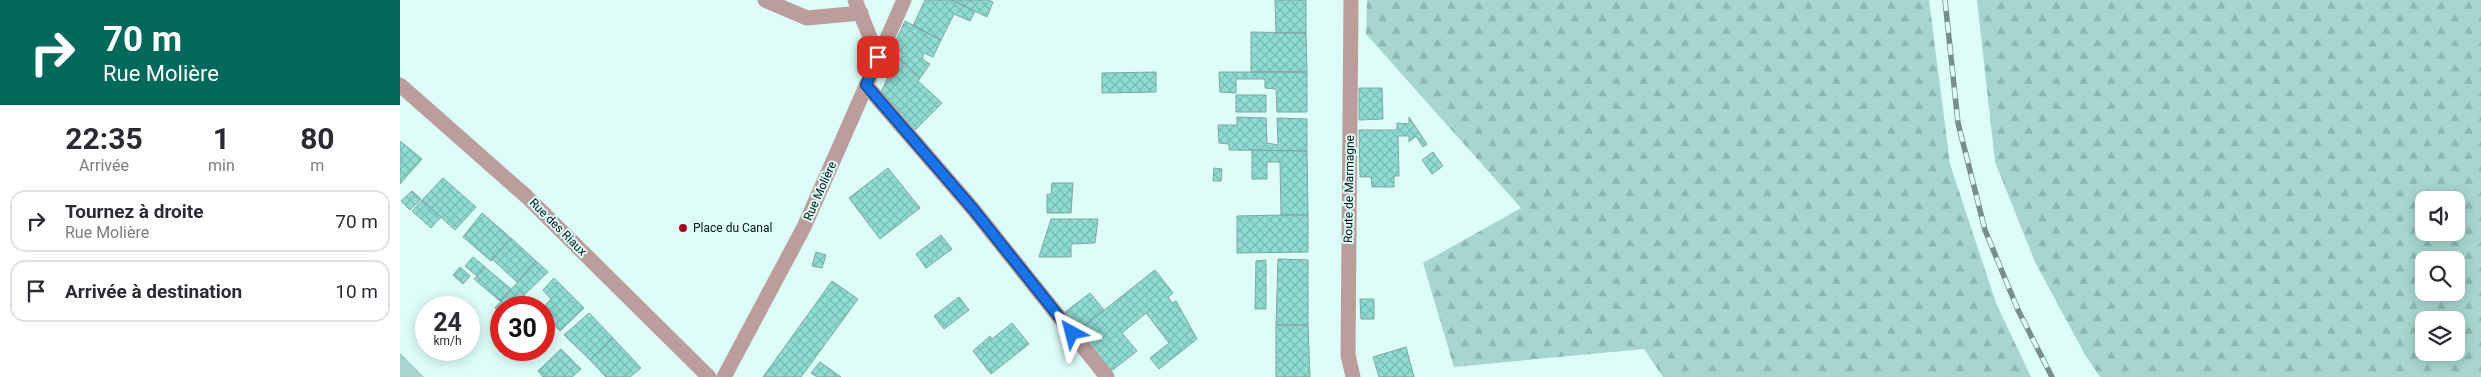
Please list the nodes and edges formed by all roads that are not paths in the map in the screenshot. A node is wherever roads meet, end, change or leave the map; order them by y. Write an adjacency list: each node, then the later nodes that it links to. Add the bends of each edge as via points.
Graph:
1 (765, 0): 4 (street, via 807,18)
2 (904, 0): 5 (street, Rue Molière)
3 (1351, 0): 11 (street, Route de Marmagne, via 1348,356)
4 (858, 6): 5 (street)
5 (878, 57): 7 (street, Rue Molière)
6 (400, 85): 8 (street, Rue des Riaux, via 526,196)
7 (866, 85): 9 (street, Rue Molière, via 804,227); 10 (street, via 973,209)
8 (709, 377)
9 (724, 377)
10 (1107, 377)
11 (1353, 377)

